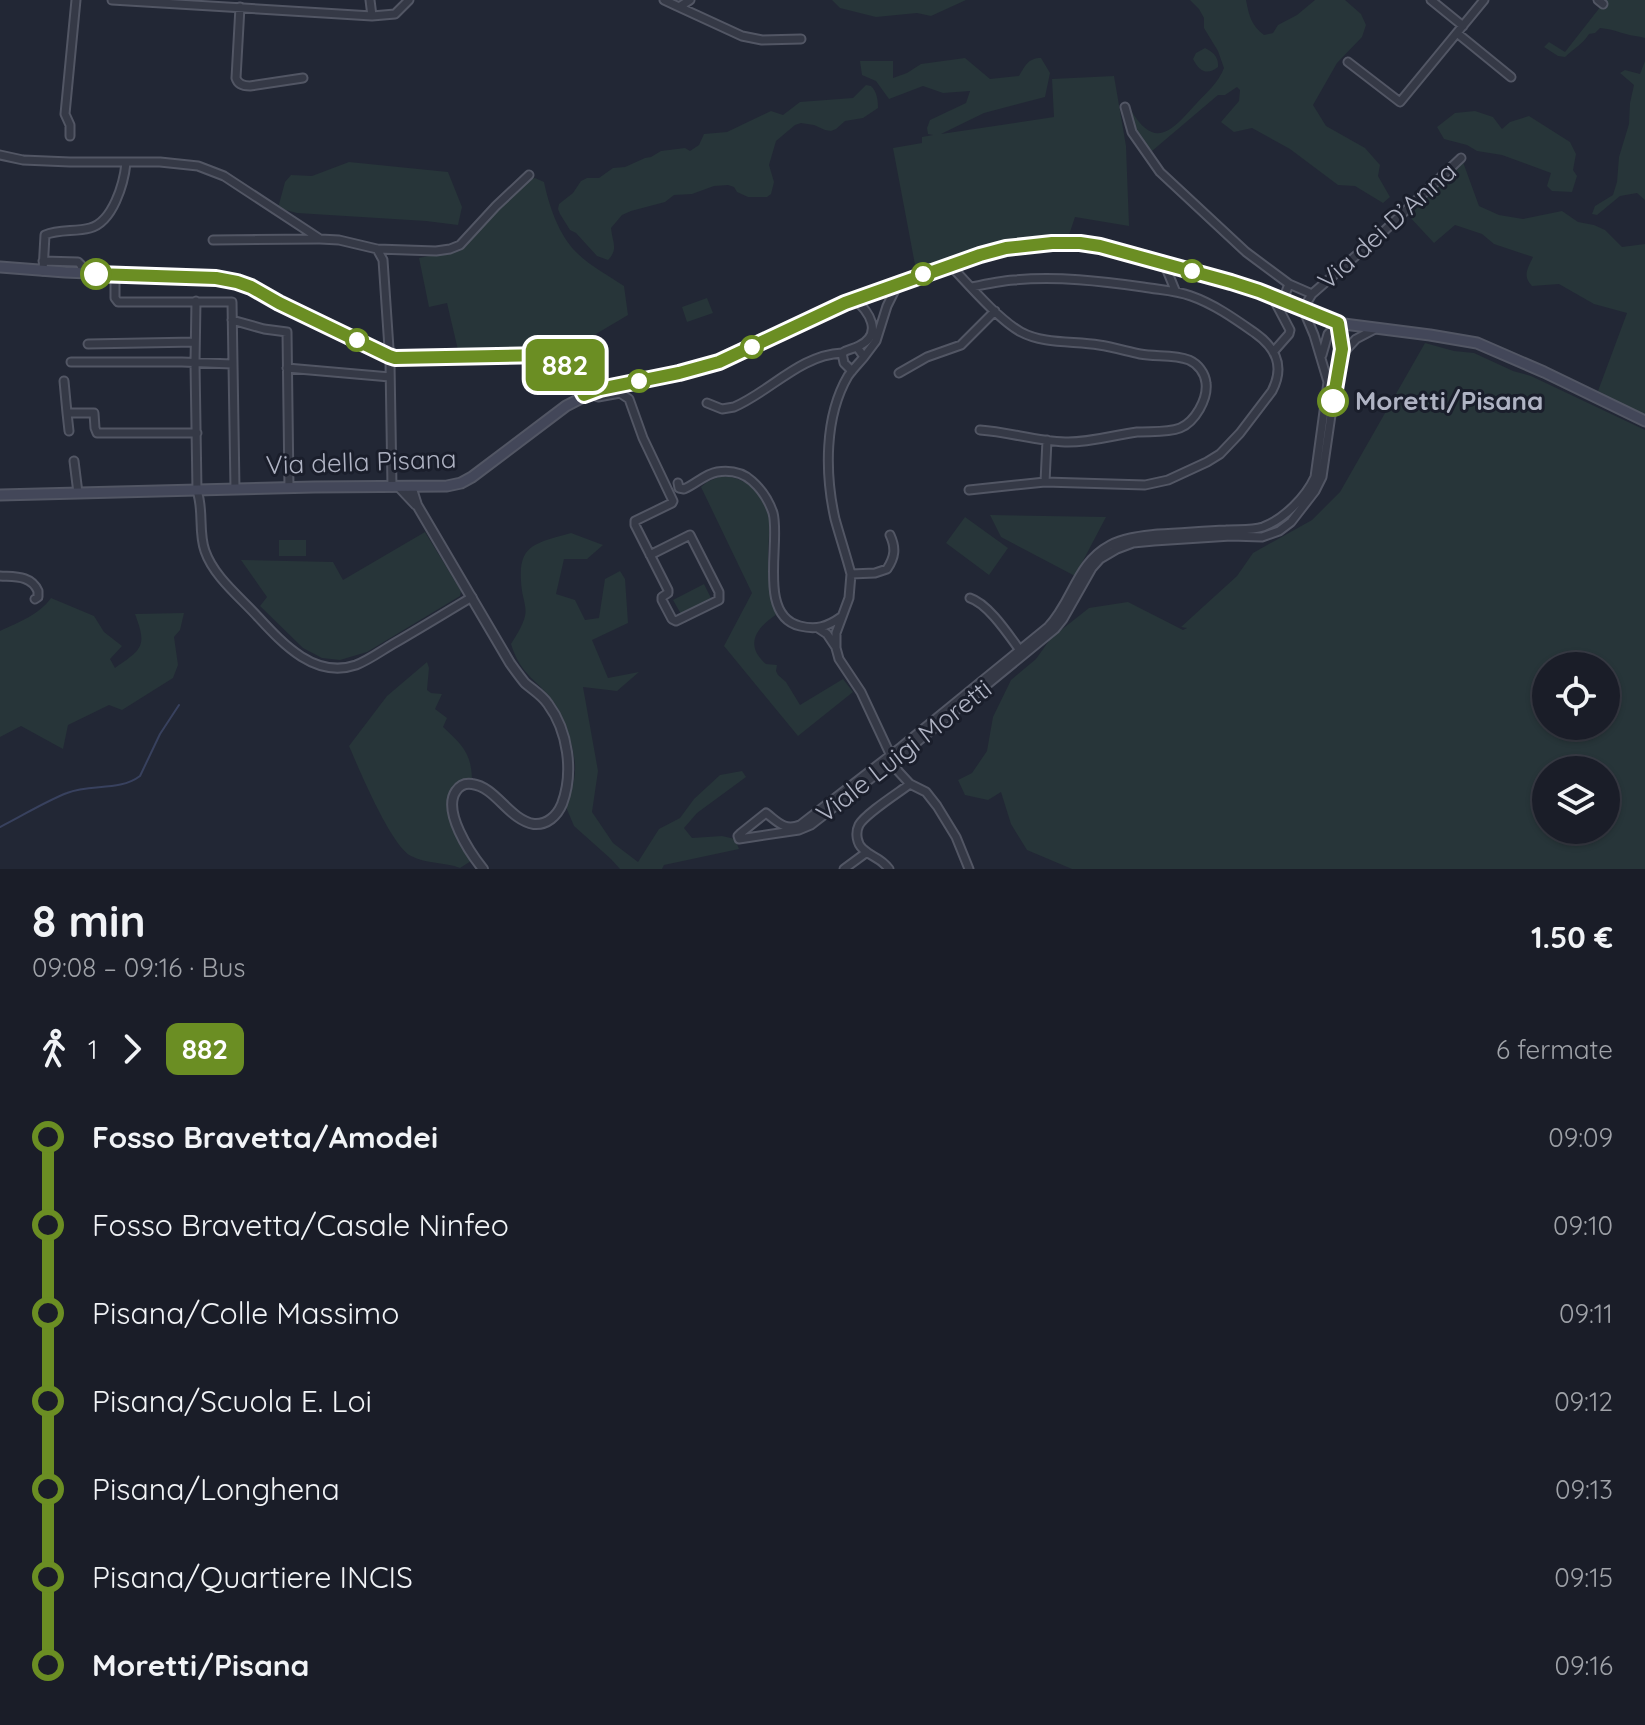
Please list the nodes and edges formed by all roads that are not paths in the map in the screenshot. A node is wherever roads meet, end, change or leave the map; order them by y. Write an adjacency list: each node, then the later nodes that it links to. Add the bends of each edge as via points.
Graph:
1 (76, 0): 19 (street, via 65,114)
2 (112, 0): 9 (street)
3 (370, 0): 11 (street)
4 (409, 0): 11 (street, via 393,14)
5 (665, 0): 10 (street)
6 (690, 0): 10 (street)
7 (1431, 0): 12 (street)
8 (1484, 0): 12 (street)
9 (240, 7): 11 (street); 17 (street, via 238,82 250,86)
10 (679, 7): 14 (street, via 742,36)
11 (372, 16)
12 (1463, 26): 13 (street)
13 (1457, 33): 15 (street, via 1400,102); 16 (street)
14 (801, 39)
15 (1348, 62)
16 (1511, 77)
17 (303, 78)
18 (1125, 107): 33 (street, via 1132,132 1160,172 1246,252)
19 (70, 136)
20 (0, 155): 22 (street)
21 (1461, 158): 36 (street, Via dei D’Anna)
22 (126, 163): 24 (street, via 183,164 213,171); 29 (street, via 122,189 104,218 91,228 47,234)
23 (529, 175): 26 (street, via 460,245 436,251)
24 (320, 239): 25 (street); 26 (street)
25 (213, 240)
26 (377, 249): 54 (street, via 383,260)
27 (1164, 263): 28 (main road, Via della Pisana, via 1060,242 997,250); 35 (street); 37 (main road, Via della Pisana)
28 (950, 265): 32 (main road, Via della Pisana); 34 (street)
29 (43, 266): 30 (main road); 31 (main road)
30 (0, 267)
31 (115, 275): 40 (street, via 118,302); 54 (main road, via 237,282)
32 (898, 284): 38 (main road, Via della Pisana); 44 (street)
33 (1289, 284): 36 (street); 39 (street)
34 (972, 287): 35 (street, via 1048,279); 42 (street)
35 (1175, 290): 51 (street, via 1228,315)
36 (1312, 294): 41 (street, Via dei D’Anna)
37 (1272, 296): 39 (main road, Via della Pisana); 51 (street, via 1290,330)
38 (854, 299): 43 (street); 65 (main road, Via della Pisana, via 719,362)
39 (1283, 300): 41 (main road, Via della Pisana)
40 (196, 301): 45 (street, via 232,302); 48 (street)
41 (1303, 309): 46 (main road, Via della Pisana); 56 (street, Viale Luigi Moretti)
42 (995, 311): 62 (street, via 961,345); 72 (street, via 1030,336 1185,359 1204,376 1203,403 1179,428 1076,442)
43 (870, 316): 44 (street); 50 (street, via 870,335)
44 (883, 316): 55 (street, via 876,341)
45 (232, 320): 59 (street); 60 (street, via 287,332)
46 (1338, 323): 47 (main road, Via della Pisana); 53 (street); 56 (street, Viale Luigi Moretti, via 1326,337)
47 (1377, 328): 53 (street, via 1356,339); 68 (main road, Via della Pisana, via 1484,346)
48 (195, 342): 49 (street); 58 (street)
49 (88, 344)
50 (857, 347): 52 (street); 55 (street)
51 (1274, 351): 74 (street, via 1278,370 1272,391 1211,460 1148,485)
52 (842, 353): 61 (street); 66 (street, via 815,359 734,407)
53 (1342, 355): 88 (street, via 1319,484 1289,524)
54 (389, 356): 63 (street); 65 (main road, via 546,355 564,364)
55 (864, 357): 61 (street)
56 (1322, 360): 85 (street, Viale Luigi Moretti, via 1328,388 1316,474)
57 (71, 362): 58 (street)
58 (195, 363): 59 (street); 71 (street)
59 (232, 364): 80 (street)
60 (287, 368): 63 (street); 79 (street)
61 (852, 371): 90 (street, via 835,407 830,448 833,508)
62 (899, 373)
63 (390, 377): 78 (street)
64 (64, 381): 67 (street)
65 (586, 394): 77 (main road, Via della Pisana, via 470,479); 89 (street, via 620,393 628,398 673,501 635,521)
66 (707, 403)
67 (67, 413): 70 (street); 71 (street, via 94,413 99,433)
68 (1645, 421)
69 (980, 430): 72 (street)
70 (69, 431)
71 (197, 433): 82 (street)
72 (1047, 440): 74 (street)
73 (74, 461): 83 (street)
74 (1045, 482): 81 (street)
75 (678, 483): 96 (street, via 684,489 727,471 754,483 773,515 773,583 780,609 794,625)
76 (411, 486): 77 (main road, Via della Pisana); 78 (main road, Via della Pisana); 86 (street)
77 (429, 486): 86 (street)
78 (396, 487): 79 (main road, Via della Pisana); 86 (street)
79 (289, 488): 80 (main road, Via della Pisana)
80 (235, 489): 82 (main road, Via della Pisana)
81 (969, 490)
82 (197, 491): 83 (main road, Via della Pisana); 92 (street, via 203,544 214,568 279,640 312,663 336,668 359,664)
83 (78, 493): 84 (main road, Via della Pisana)
84 (0, 495)
85 (1296, 502): 88 (street, via 1290,518); 98 (street, Viale Luigi Moretti, via 1256,529 1137,536 1111,544 1085,565 1054,621)
86 (417, 505): 92 (street)
87 (890, 535): 90 (street, via 894,553 887,569)
88 (1260, 538): 98 (street, Viale Luigi Moretti, via 1154,541 1117,549 1094,565 1060,623)
89 (650, 555): 89 (street, via 668,590 662,600 674,621 719,600 690,535)
90 (851, 574): 95 (street)
91 (0, 576): 94 (street, via 32,581 39,593)
92 (472, 597): 106 (street, via 516,671 551,708 565,743 569,773 560,809 540,824 523,820 478,785 457,789 456,821)
93 (970, 598): 98 (street, via 986,607)
94 (35, 599)
95 (842, 616): 96 (street); 97 (street)
96 (818, 628): 97 (street)
97 (836, 648): 99 (street)
98 (1022, 652): 99 (street, Viale Luigi Moretti)
99 (892, 758): 100 (street); 102 (street, Viale Luigi Moretti, via 803,824 788,828); 103 (street, Viale Luigi Moretti, via 811,825)
100 (910, 784): 105 (street, via 859,824 857,837); 109 (street, via 937,806)
101 (755, 822): 102 (street, Viale Luigi Moretti, via 767,813); 104 (street); 104 (street, via 738,837)
102 (775, 822): 103 (street)
103 (776, 833): 104 (street, Viale Luigi Moretti)
104 (759, 836)
105 (867, 852): 107 (street); 108 (street)
106 (483, 869)
107 (844, 869)
108 (889, 869)
109 (969, 869)

